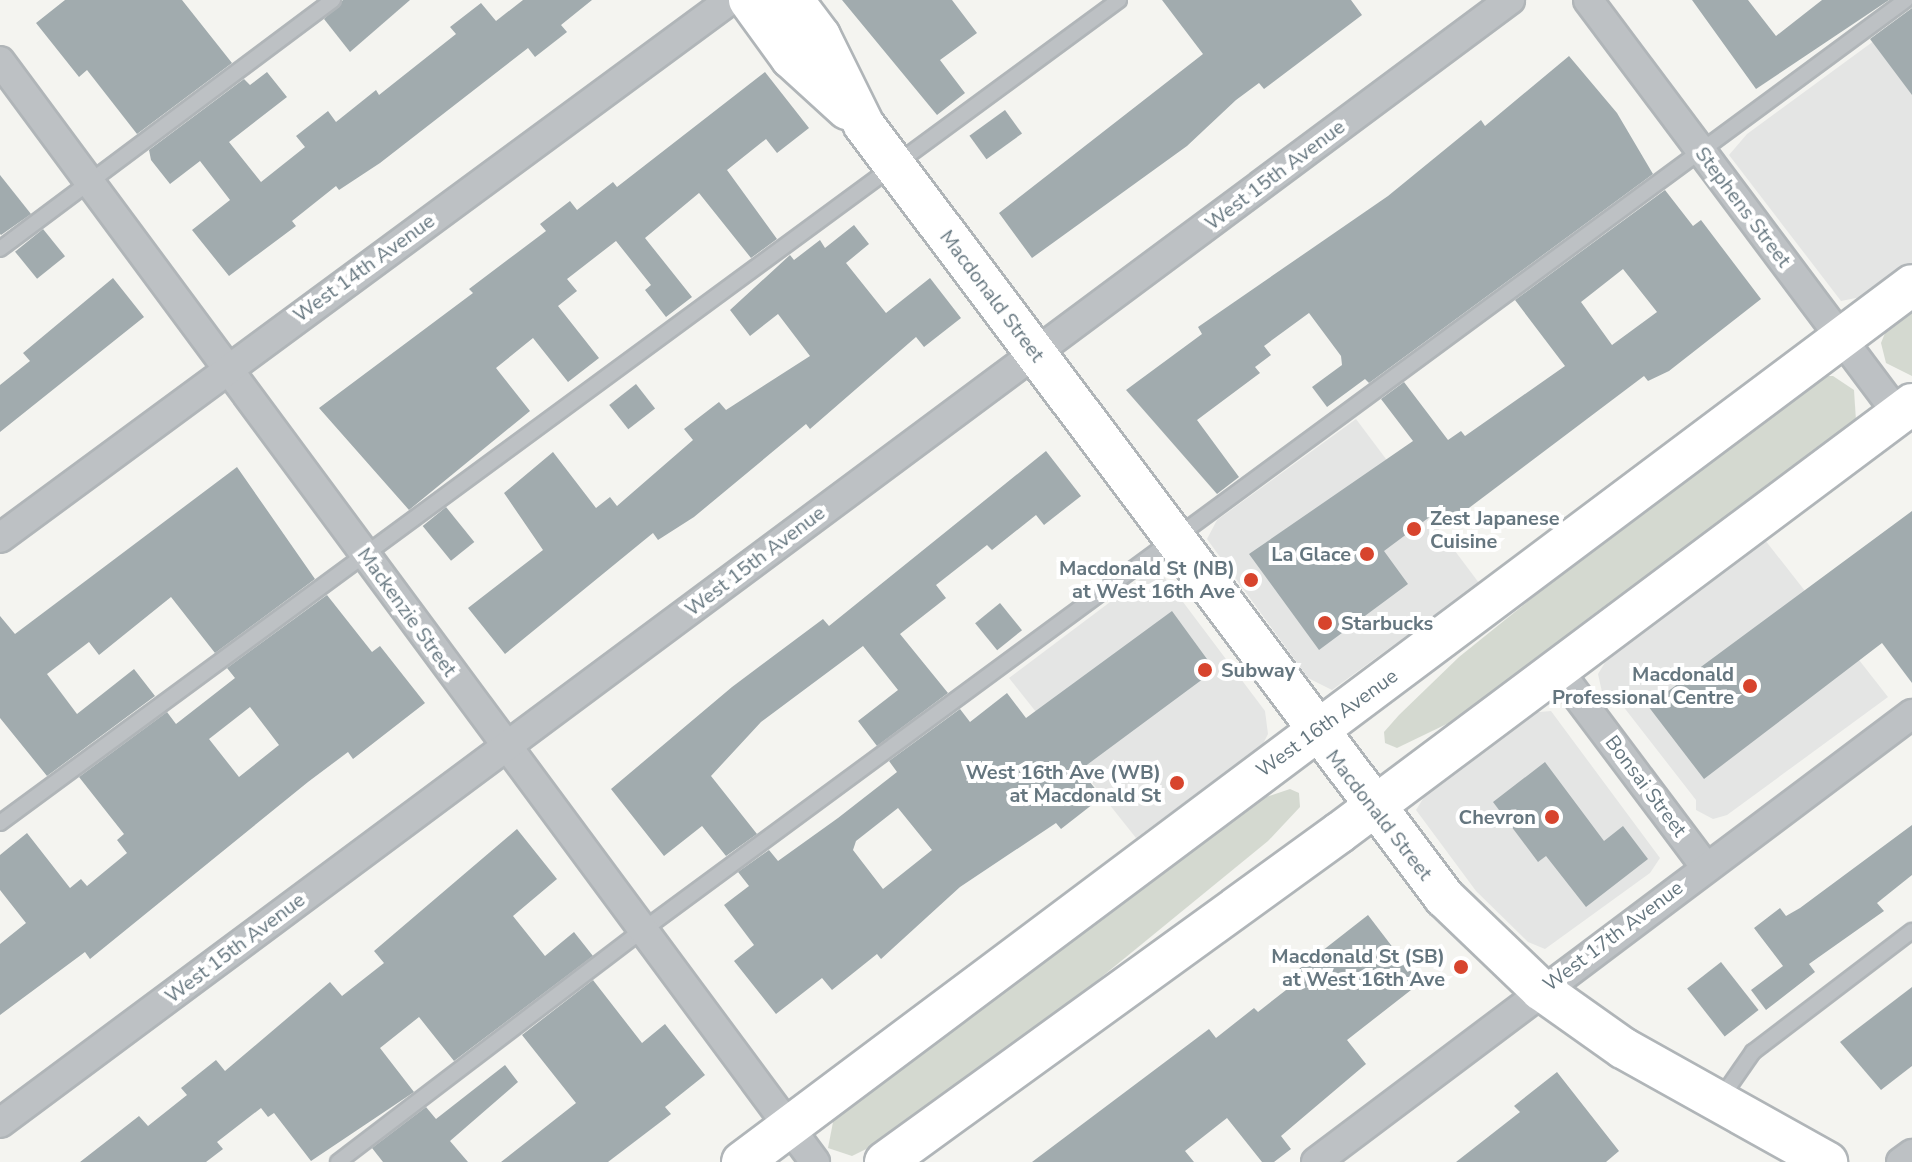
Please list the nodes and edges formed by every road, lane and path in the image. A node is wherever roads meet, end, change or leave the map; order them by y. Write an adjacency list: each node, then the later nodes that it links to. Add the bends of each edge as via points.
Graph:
1 (333, 0): 13 (lane)
2 (730, 0): 18 (street, West 14th Avenue)
3 (749, 0): 10 (main road, Macdonald Street, via 791,58)
4 (793, 0): 10 (main road, Macdonald Street, via 820,36)
5 (1119, 0): 12 (lane)
6 (1510, 0): 17 (street, West 15th Avenue)
7 (1588, 0): 11 (street, Stephens Street)
8 (1906, 0): 11 (lane)
9 (0, 61): 13 (street, Mackenzie Street)
10 (864, 125): 12 (main road, Macdonald Street)
11 (1701, 152): 16 (street, Stephens Street); 21 (lane)
12 (895, 167): 17 (main road, Macdonald Street); 22 (lane)
13 (90, 182): 14 (lane); 18 (street, Mackenzie Street)
14 (0, 249)
15 (1912, 285): 16 (main road, West 16th Avenue)
16 (1840, 338): 19 (street, Stephens Street); 25 (main road, West 16th Avenue)
17 (1035, 353): 21 (main road, Macdonald Street); 26 (street, West 15th Avenue)
18 (229, 368): 20 (street, West 14th Avenue); 22 (street, Mackenzie Street)
19 (1905, 409): 23 (main road)
20 (0, 538)
21 (1175, 543): 25 (main road, Macdonald Street); 30 (lane)
22 (364, 553): 26 (street, Mackenzie Street); 28 (lane)
23 (1557, 669): 27 (main road); 29 (street, Bonsai Street)
24 (1912, 714): 29 (street, West 17th Avenue)
25 (1315, 732): 27 (main road, Macdonald Street); 35 (main road, West 16th Avenue)
26 (506, 746): 30 (street, Mackenzie Street); 34 (street, West 15th Avenue)
27 (1372, 808): 32 (main road, Macdonald Street, via 1478,935); 40 (main road)
28 (0, 823)
29 (1705, 866): 32 (street, West 17th Avenue)
30 (643, 930): 35 (street, Mackenzie Street); 37 (lane)
31 (1912, 931): 33 (lane, via 1753,1052)
32 (1541, 990): 33 (main road, Macdonald Street); 41 (street, West 17th Avenue)
33 (1717, 1103): 42 (main road, Macdonald Street)
34 (0, 1123)
35 (789, 1127): 38 (main road, West 16th Avenue); 39 (street, Mackenzie Street)
36 (1912, 1154): 43 (street)
37 (338, 1162)
38 (742, 1162)
39 (815, 1162)
40 (885, 1162)
41 (1316, 1162)
42 (1827, 1162)
43 (1901, 1162)

